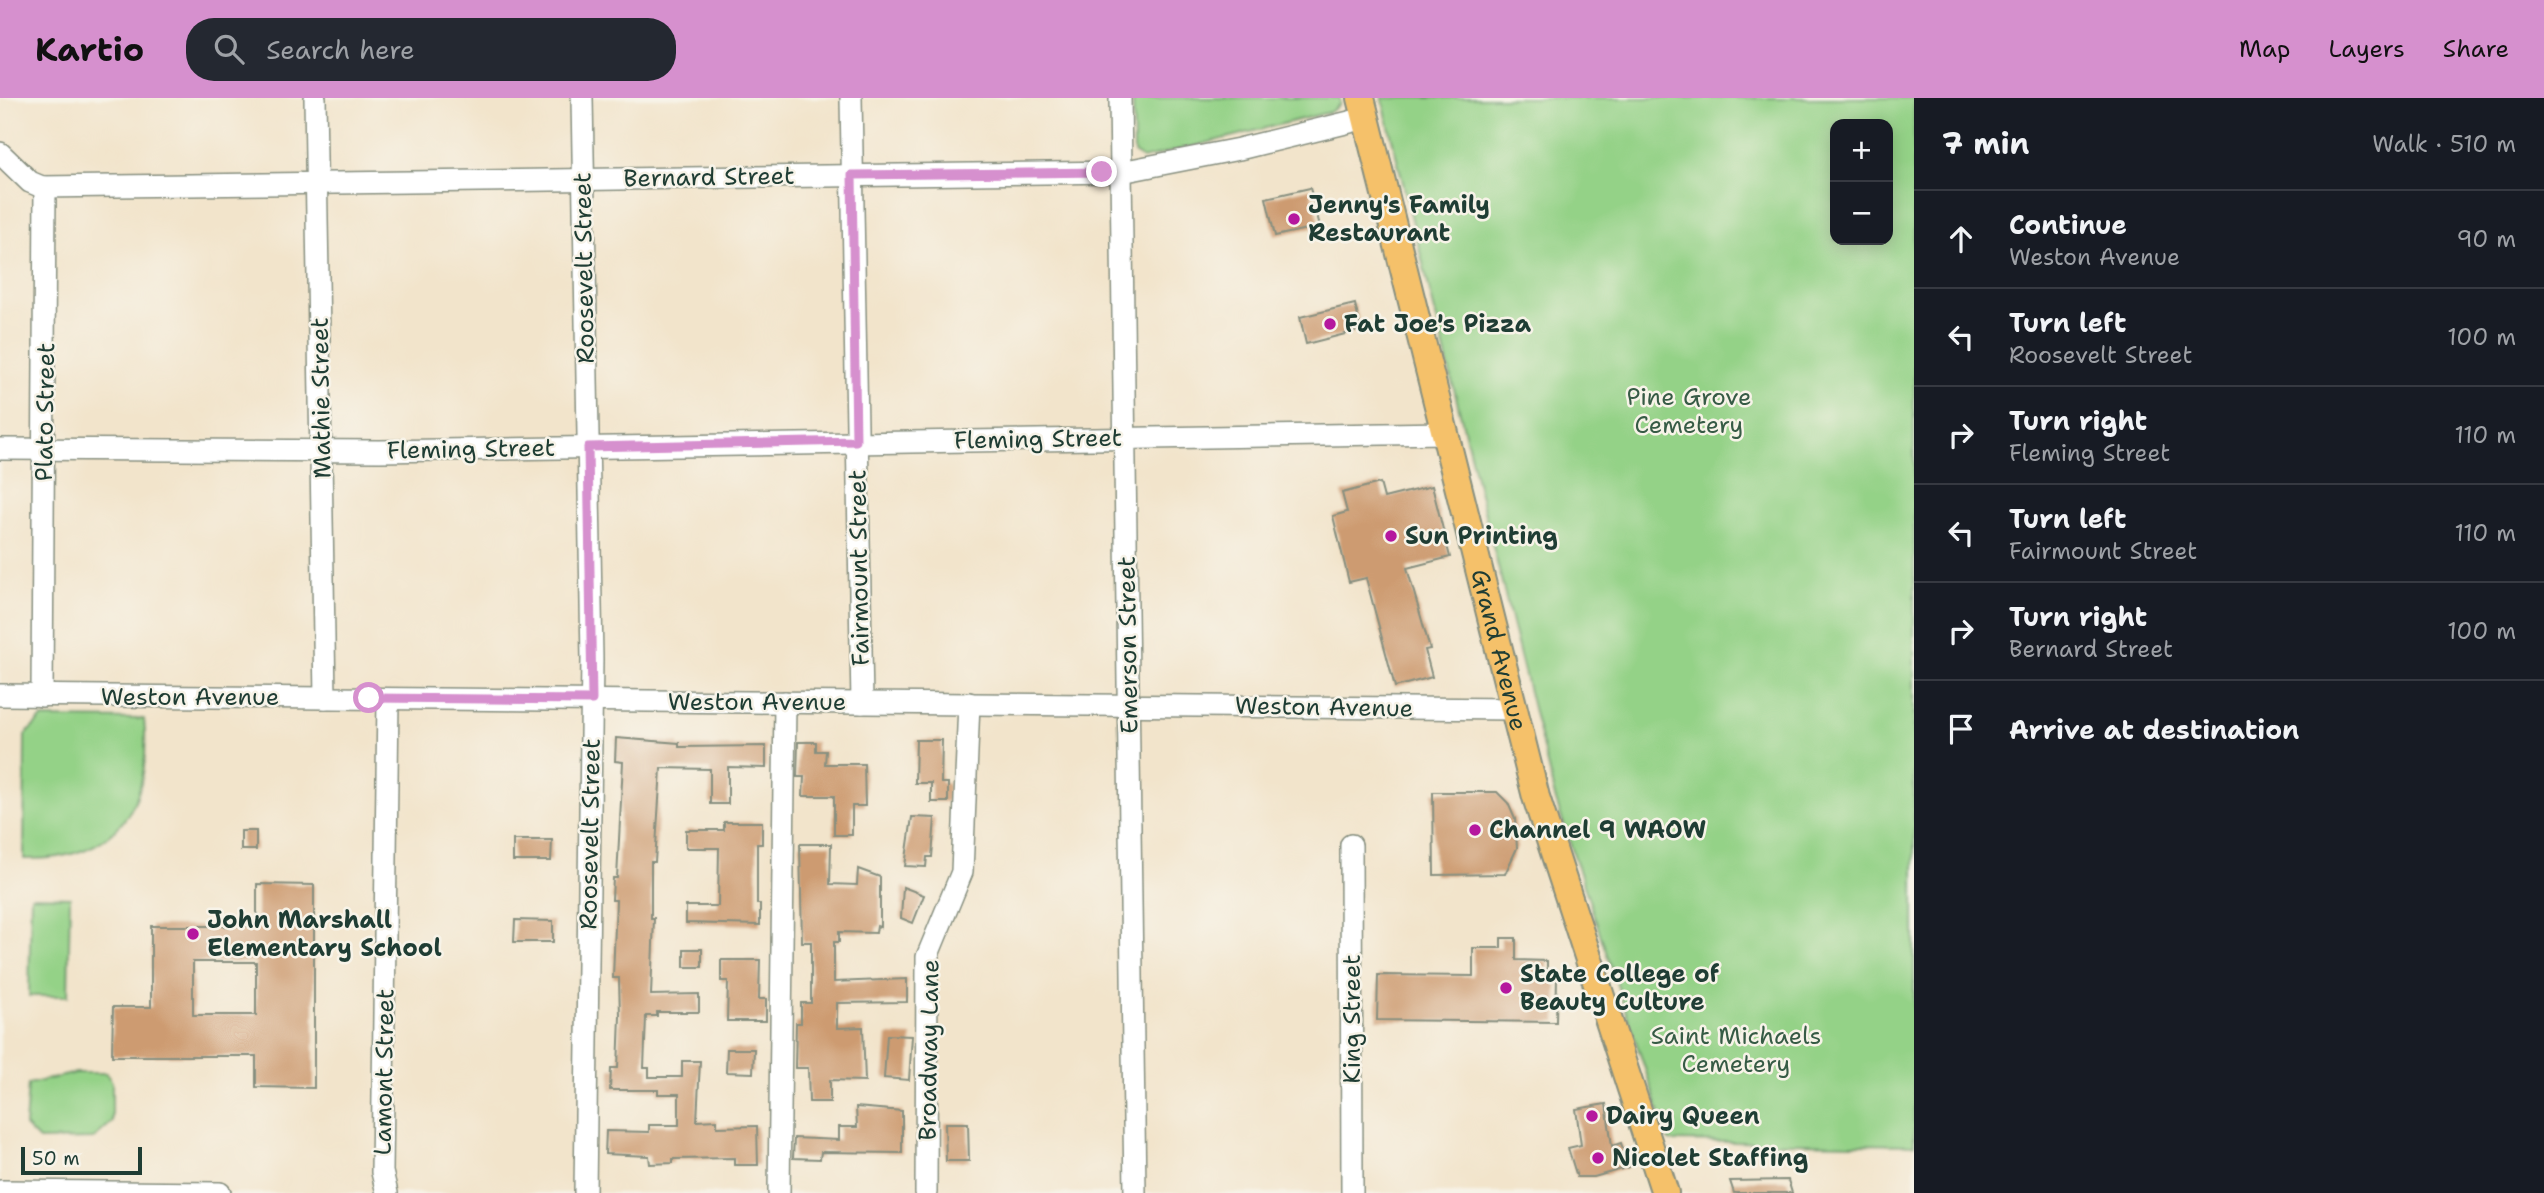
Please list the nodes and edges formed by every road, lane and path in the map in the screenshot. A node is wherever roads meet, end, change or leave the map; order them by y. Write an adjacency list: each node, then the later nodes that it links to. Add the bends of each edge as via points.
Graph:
1 (315, 98): 10 (street, Mathie Street)
2 (582, 98): 9 (street, Roosevelt Street)
3 (851, 98): 8 (street, Fairmount Street)
4 (1120, 98): 7 (street, Emerson Street)
5 (1364, 108): 7 (street, Bernard Street, via 1239,149); 12 (main road, Grand Avenue)
6 (0, 153): 11 (street, via 30,183)
7 (1121, 172): 8 (street, Bernard Street); 13 (street, Emerson Street)
8 (852, 175): 9 (street, Bernard Street); 14 (street, Fairmount Street)
9 (583, 179): 10 (street, Bernard Street); 15 (street, Roosevelt Street)
10 (316, 182): 11 (street, Bernard Street); 18 (street, Mathie Street)
11 (45, 187): 17 (street, Plato Street)
12 (1445, 433): 13 (street, Fleming Street); 28 (main road, Grand Avenue)
13 (1125, 438): 14 (street, Fleming Street); 27 (street, Emerson Street)
14 (856, 441): 15 (street, Fleming Street); 25 (street, Fairmount Street)
15 (588, 447): 18 (street, Fleming Street); 23 (street, Roosevelt Street)
16 (0, 449): 17 (street, Fleming Street)
17 (44, 449): 18 (street, Fleming Street); 20 (street, Plato Street)
18 (323, 451): 21 (street, Mathie Street)
19 (0, 695): 20 (street, Weston Avenue)
20 (43, 696): 21 (street, Weston Avenue)
21 (325, 698): 22 (street, Weston Avenue)
22 (388, 699): 23 (street, Weston Avenue); 33 (street, Lamont Street, via 382,1172)
23 (592, 700): 24 (street, Weston Avenue); 34 (street, Roosevelt Street)
24 (785, 702): 25 (street, Weston Avenue); 35 (street)
25 (862, 703): 26 (street, Weston Avenue)
26 (968, 703): 27 (street, Weston Avenue); 36 (street, Broadway Lane, via 962,872 927,957)
27 (1129, 705): 28 (street, Weston Avenue); 37 (street, Emerson Street)
28 (1514, 709): 31 (main road, Grand Avenue, via 1553,851)
29 (1351, 845): 38 (street, King Street)
30 (0, 1191): 32 (street)
31 (1660, 1191)
32 (220, 1193)
33 (387, 1193)
34 (585, 1193)
35 (779, 1193)
36 (926, 1193)
37 (1135, 1193)
38 (1352, 1193)

